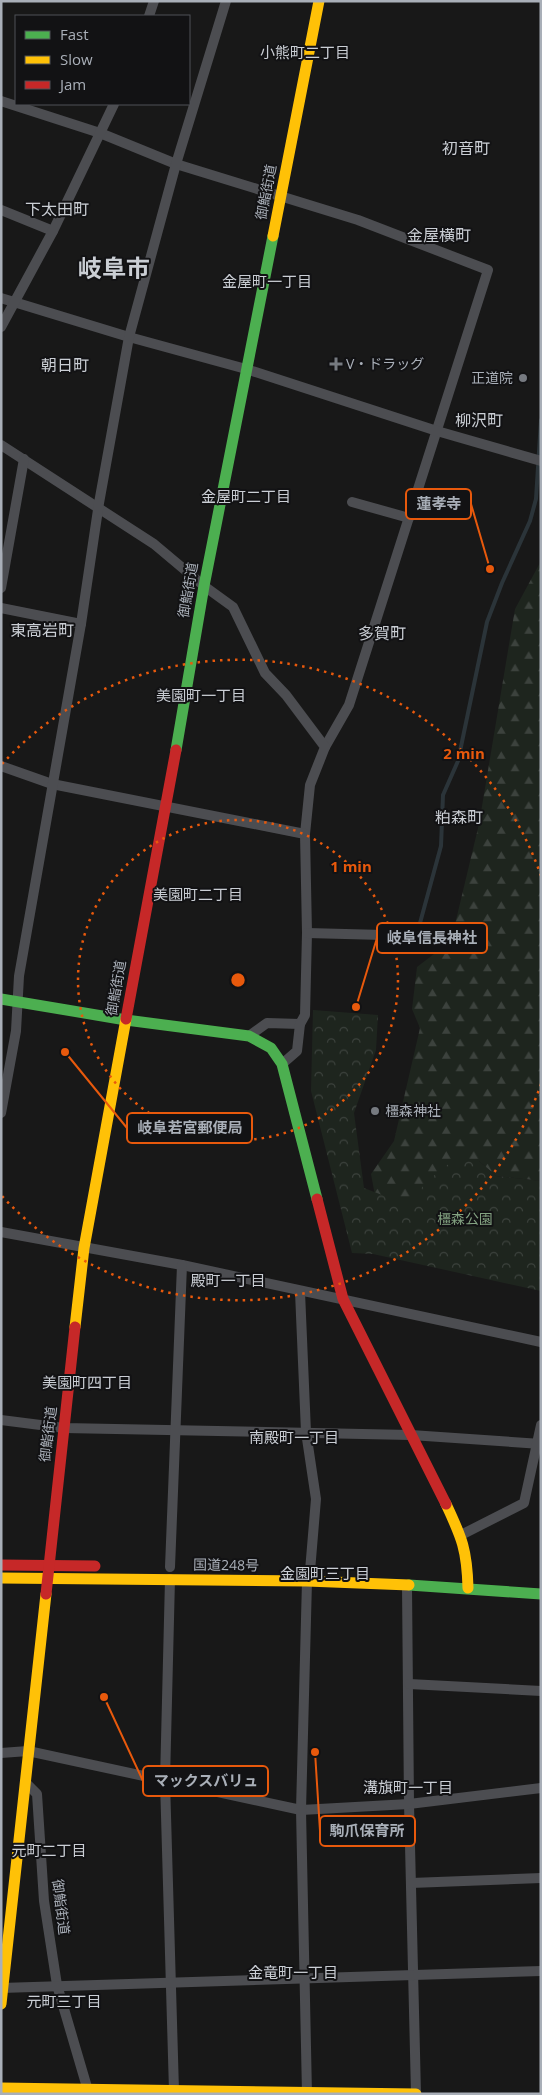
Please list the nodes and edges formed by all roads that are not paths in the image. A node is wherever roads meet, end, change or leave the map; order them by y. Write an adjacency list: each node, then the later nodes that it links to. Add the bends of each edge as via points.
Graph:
1 (154, 1): 4 (street)
2 (226, 1): 8 (street)
3 (319, 1): 9 (main road, 御鮨街道)
4 (149, 15)
5 (1, 101): 7 (street)
6 (114, 105): 7 (street)
7 (100, 133): 8 (street); 11 (street)
8 (176, 164): 9 (street); 15 (street)
9 (280, 196): 16 (main road, 御鮨街道); 17 (street, via 358,220 488,270)
10 (1, 210): 11 (street)
11 (53, 231): 13 (street)
12 (1, 298): 13 (street)
13 (14, 302): 14 (street); 15 (street)
14 (1, 327)
15 (128, 337): 16 (street); 22 (street)
16 (246, 369): 17 (street); 24 (main road, 御鮨街道)
17 (437, 431): 20 (street); 23 (street)
18 (1, 445): 19 (street)
19 (24, 459): 22 (street); 25 (street)
20 (541, 461)
21 (352, 502): 23 (street)
22 (98, 509): 24 (street, via 154,544); 27 (street)
23 (409, 518): 28 (street, via 349,705)
24 (204, 586): 28 (street, via 233,607 266,673); 31 (main road, 御鮨街道)
25 (1, 588)
26 (1, 608): 27 (street)
27 (81, 624): 30 (street)
28 (325, 747): 32 (street, via 310,785)
29 (1, 766): 30 (street)
30 (52, 784): 31 (street); 36 (street, via 18,976)
31 (165, 805): 32 (street); 37 (main road, 御鮨街道)
32 (305, 834): 33 (street)
33 (307, 934): 34 (street); 38 (street, via 305,1015)
34 (422, 936)
35 (1, 999): 36 (main road)
36 (17, 1002): 37 (main road); 41 (street, via 16,1031)
37 (126, 1020): 39 (main road); 43 (main road, 御鮨街道)
38 (300, 1024): 39 (street, via 267,1023); 40 (street, via 296,1051)
39 (249, 1036): 40 (main road, via 271,1048)
40 (282, 1064): 46 (main road)
41 (1, 1113)
42 (1, 1232): 43 (street)
43 (84, 1248): 44 (street); 50 (main road, 御鮨街道)
44 (182, 1265): 45 (street); 51 (street)
45 (300, 1292): 46 (street); 52 (street)
46 (343, 1299): 47 (street); 53 (main road)
47 (541, 1342)
48 (1, 1420): 50 (street)
49 (541, 1425): 54 (street)
50 (64, 1428): 51 (street); 57 (main road, 御鮨街道)
51 (175, 1430): 52 (street); 59 (street)
52 (306, 1432): 53 (street); 61 (street, via 316,1499)
53 (411, 1435): 54 (street); 55 (main road)
54 (539, 1443): 55 (street, via 524,1503)
55 (461, 1535): 66 (main road, via 467,1558)
56 (1, 1565): 57 (main road)
57 (48, 1565): 58 (main road); 64 (main road, 御鮨街道)
58 (104, 1566)
59 (170, 1567)
60 (235, 1569): 61 (main road, 国道248号)
61 (309, 1576): 65 (main road, 国道248号); 66 (main road, 国道248号); 67 (main road, 国道248号); 77 (street)
62 (1, 1578): 64 (main road, 国道248号)
63 (486, 1578): 66 (main road, 国道248号)
64 (48, 1579): 65 (main road, 国道248号); 71 (main road, 御鮨街道)
65 (170, 1579): 73 (street)
66 (468, 1583): 67 (main road, 国道248号); 68 (main road, 国道248号)
67 (407, 1586): 69 (street)
68 (541, 1594)
69 (409, 1684): 70 (street); 76 (street)
70 (541, 1691)
71 (28, 1751): 72 (street); 73 (street); 74 (main road, 御鮨街道)
72 (1, 1753)
73 (165, 1781): 77 (street); 83 (street)
74 (25, 1782): 84 (street, 御鮨街道, via 37,1794 44,1901); 85 (main road)
75 (541, 1788): 76 (street)
76 (409, 1804): 77 (street); 79 (street)
77 (301, 1810): 82 (street)
78 (541, 1878): 79 (street)
79 (411, 1883): 81 (street)
80 (541, 1971): 81 (street)
81 (413, 1974): 82 (street); 91 (street)
82 (306, 1979): 83 (street); 90 (street)
83 (170, 1982): 84 (street); 89 (street)
84 (57, 1985): 85 (street); 88 (street, 御鮨街道)
85 (2, 1988): 86 (main road)
86 (1, 2004)
87 (1, 2088): 88 (main road)
88 (88, 2091): 89 (main road)
89 (174, 2091): 90 (main road)
90 (306, 2093): 91 (main road)
91 (416, 2094)

